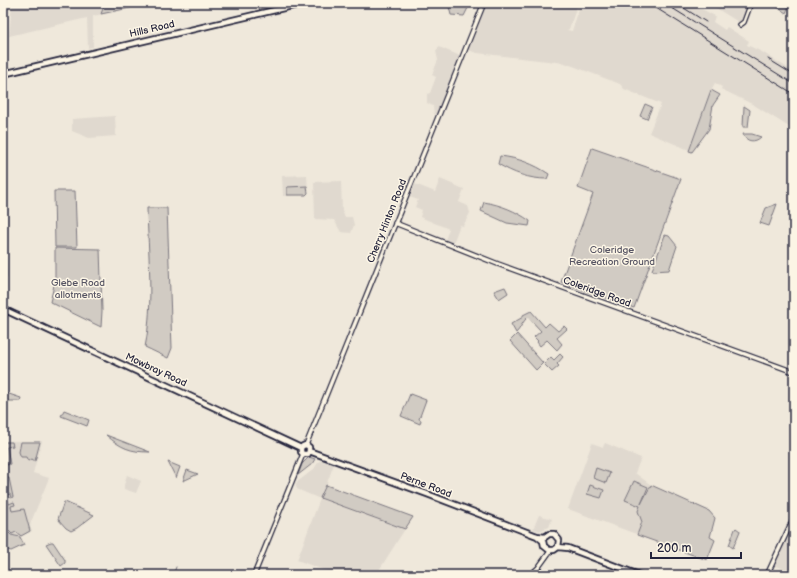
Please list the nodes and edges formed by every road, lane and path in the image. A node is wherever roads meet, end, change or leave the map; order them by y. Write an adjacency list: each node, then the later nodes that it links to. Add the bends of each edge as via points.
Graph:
1 (305, 3): 5 (main road, Hills Road)
2 (484, 3): 6 (street, Cherry Hinton Road)
3 (751, 3): 4 (street, via 744,22)
4 (740, 25)
5 (3, 74)
6 (395, 223): 8 (street, Coleridge Road, via 464,251); 9 (street, Cherry Hinton Road)
7 (3, 309): 10 (main road, Mowbray Road)
8 (794, 372)
9 (306, 445): 10 (main road); 11 (main road)
10 (301, 448): 12 (main road)
11 (309, 451): 12 (main road, via 308,454); 14 (main road, Perne Road)
12 (303, 454): 17 (street)
13 (794, 517): 20 (street)
14 (544, 539): 15 (main road, Perne Road, via 549,534 554,534 558,537); 16 (main road, Perne Road, via 544,546)
15 (559, 545): 16 (main road); 19 (main road, Perne Road)
16 (549, 550): 18 (street, via 545,560)
17 (254, 575)
18 (530, 575)
19 (639, 575)
20 (767, 575)

